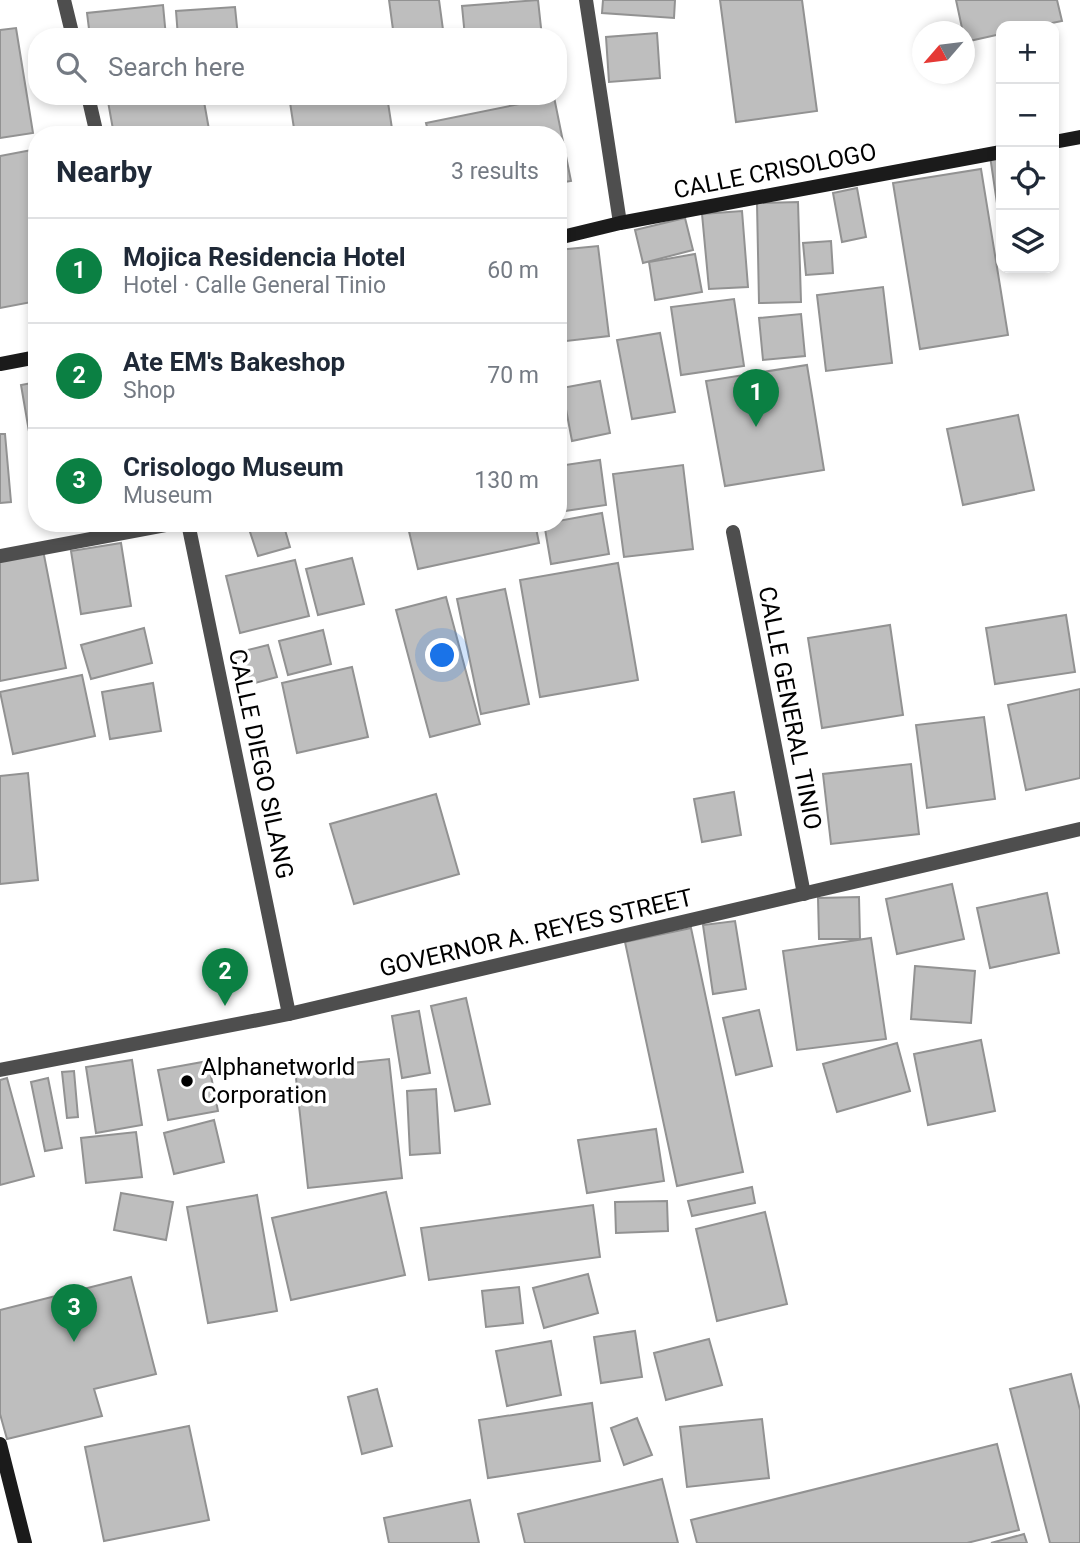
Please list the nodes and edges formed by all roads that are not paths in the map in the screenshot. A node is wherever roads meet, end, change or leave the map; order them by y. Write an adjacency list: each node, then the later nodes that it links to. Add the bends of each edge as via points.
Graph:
1 (64, 0): 3 (street)
2 (586, 0): 9 (street)
3 (71, 28)
4 (90, 105): 5 (street)
5 (95, 126)
6 (1080, 137): 7 (street)
7 (1059, 141)
8 (996, 153): 9 (street, CALLE CRISOLOGO)
9 (620, 223): 10 (street, CALLE CRISOLOGO)
10 (567, 236)
11 (28, 359): 12 (street)
12 (0, 364)
13 (128, 532): 16 (street)
14 (190, 532): 19 (street, CALLE DIEGO SILANG)
15 (733, 532): 18 (street, CALLE GENERAL TINIO)
16 (0, 556)
17 (1080, 829): 18 (street, GOVERNOR A. REYES STREET)
18 (804, 894): 19 (street, GOVERNOR A. REYES STREET)
19 (289, 1014): 20 (street, GOVERNOR A. REYES STREET)
20 (0, 1070)
21 (0, 1444): 22 (street)
22 (25, 1543)

